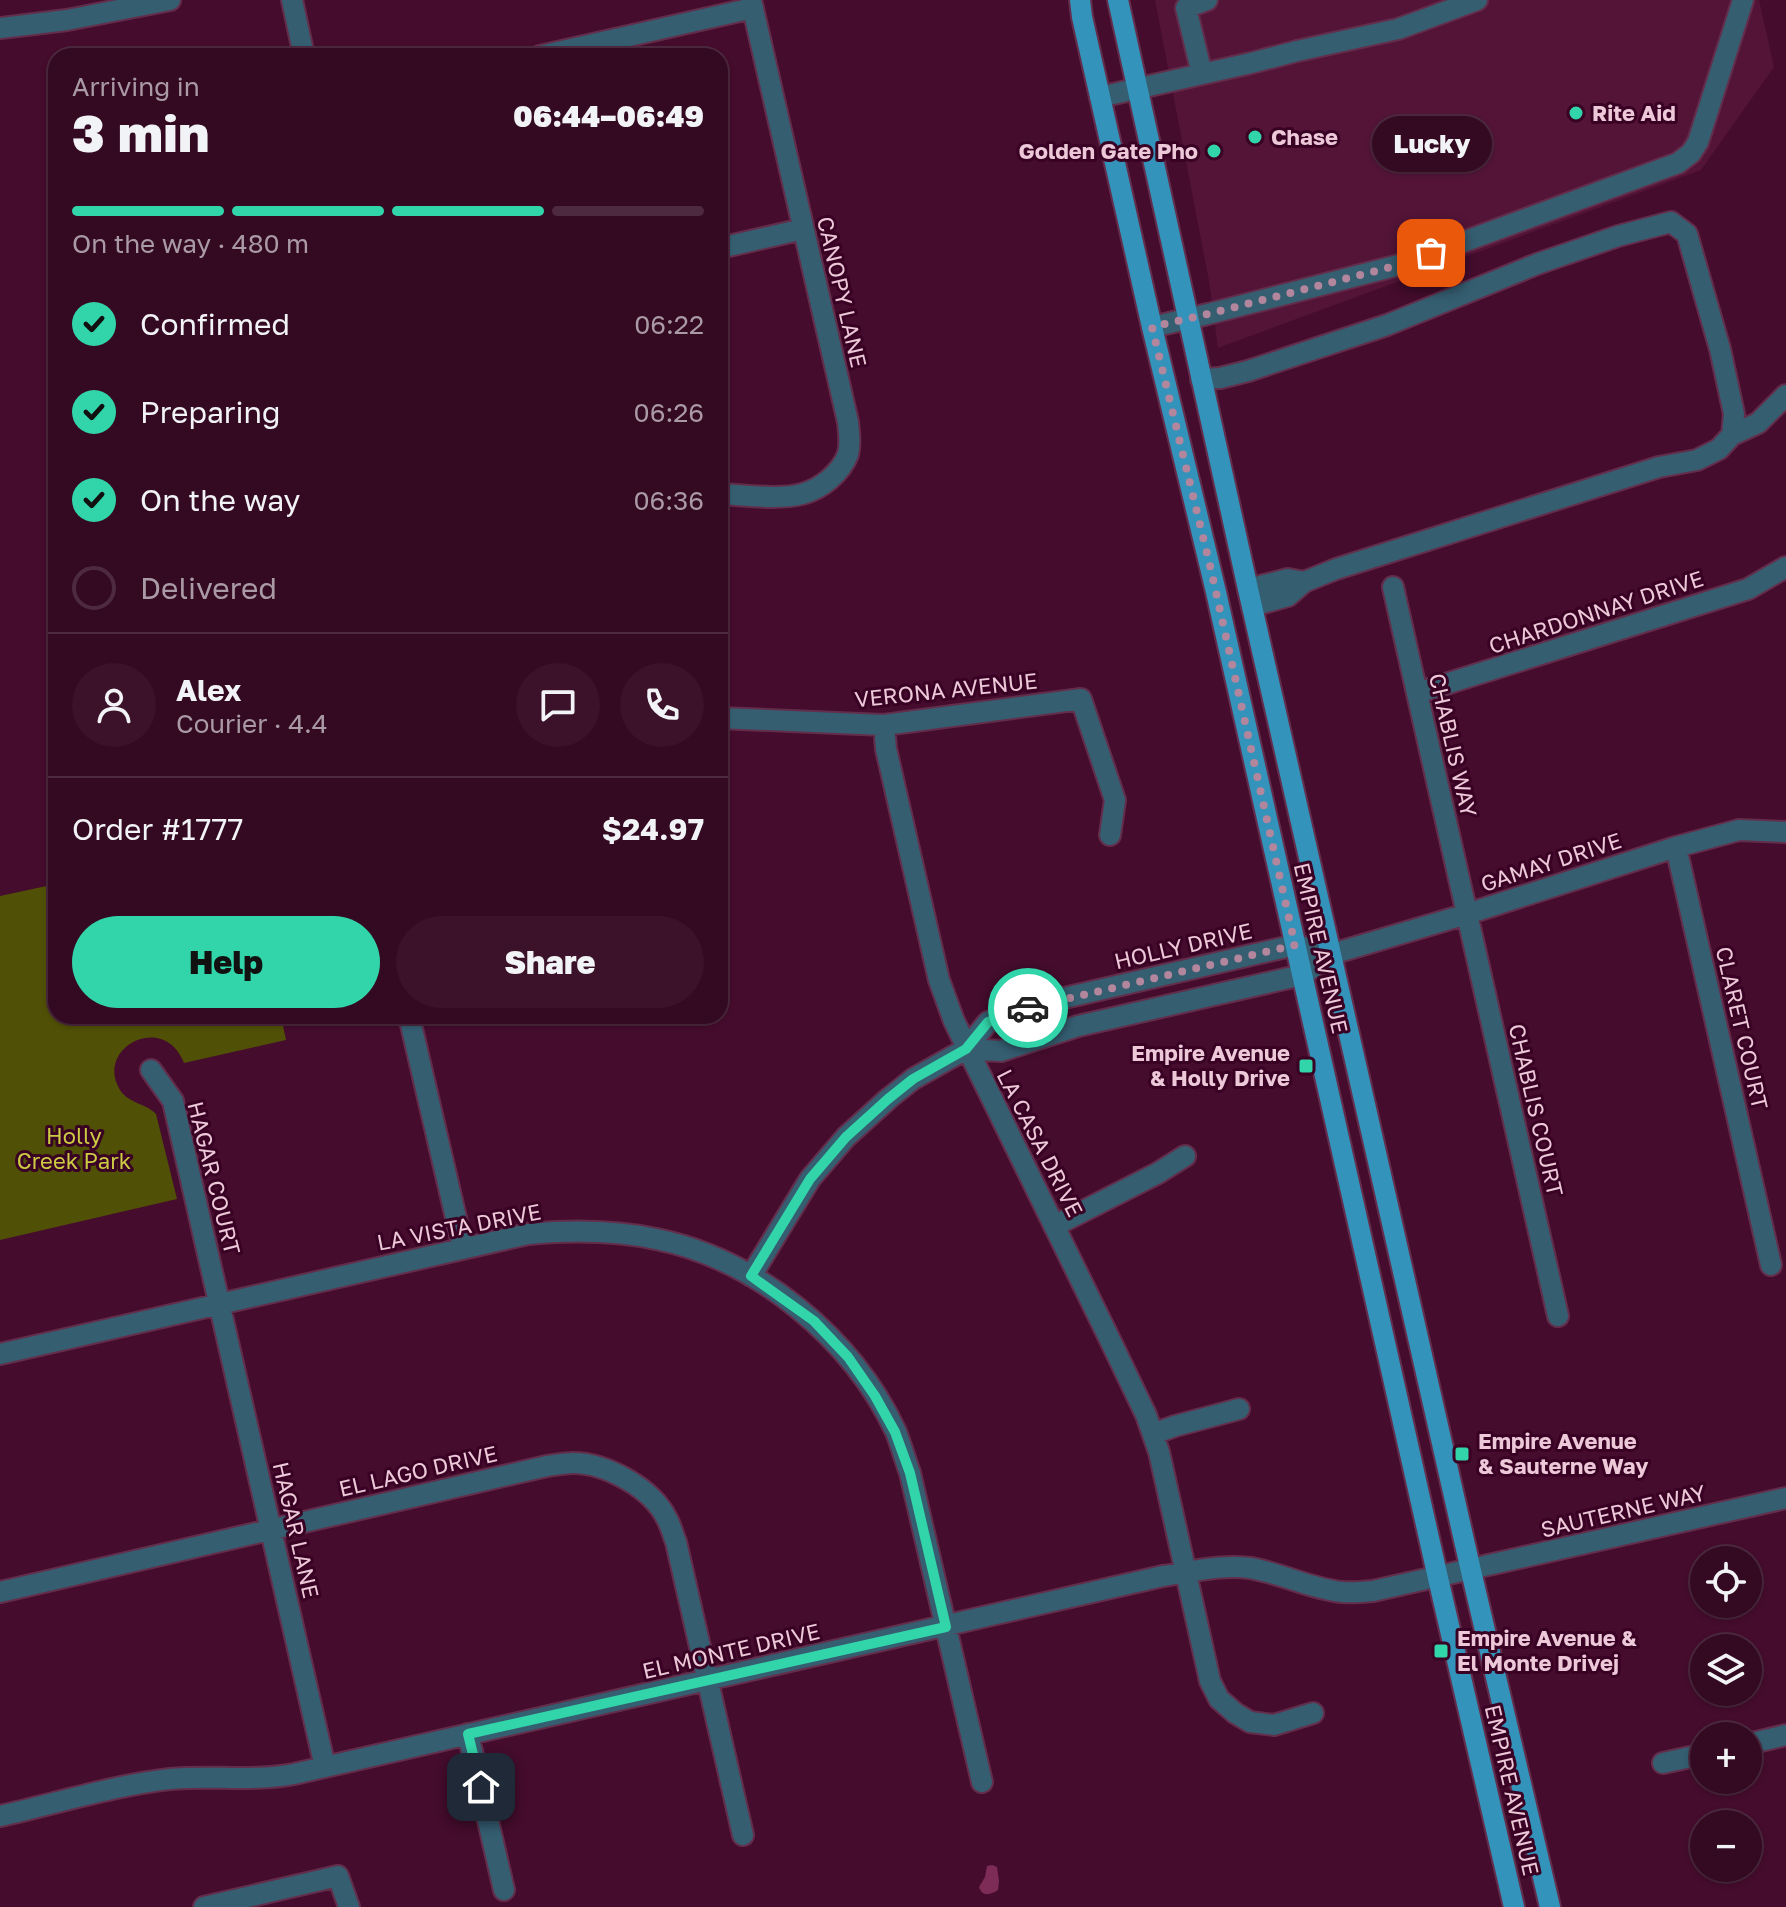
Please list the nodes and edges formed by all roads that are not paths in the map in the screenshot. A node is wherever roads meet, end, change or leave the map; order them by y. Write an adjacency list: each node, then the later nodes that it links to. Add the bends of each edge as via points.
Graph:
1 (170, 0): 9 (street)
2 (292, 0): 10 (street)
3 (1080, 0): 14 (main road, EMPIRE AVENUE)
4 (1118, 0): 13 (main road, EMPIRE AVENUE)
5 (1207, 0): 12 (street, via 1186,8)
6 (1477, 0): 12 (street, via 1398,29)
7 (1743, 0): 17 (street, via 1698,142 1678,163 1403,264)
8 (752, 4): 11 (street); 15 (street, CANOPY LANE)
9 (0, 28)
10 (302, 48)
11 (573, 48)
12 (1202, 74): 13 (street)
13 (1137, 88): 14 (street); 17 (main road, EMPIRE AVENUE)
14 (1100, 97): 18 (main road, EMPIRE AVENUE)
15 (803, 229): 16 (street); 23 (street, CANOPY LANE, via 848,422 848,454 832,477 802,494)
16 (728, 246)
17 (1188, 318): 18 (street); 19 (main road, EMPIRE AVENUE)
18 (1152, 327): 22 (main road, EMPIRE AVENUE)
19 (1201, 379): 21 (street, via 1248,371 1387,325 1537,264 1671,222 1687,234 1705,292 1734,414); 26 (main road, EMPIRE AVENUE)
20 (1786, 395): 21 (street, via 1758,423)
21 (1732, 435): 26 (street, via 1697,460 1646,470 1336,569 1304,582 1288,596)
22 (1192, 490): 26 (main road, via 1213,529 1229,597); 34 (main road, EMPIRE AVENUE)
23 (728, 494)
24 (1786, 567): 27 (street, CHARDONNAY DRIVE, via 1748,589)
25 (1393, 587): 27 (street, CHABLIS WAY)
26 (1250, 597): 35 (main road, EMPIRE AVENUE)
27 (1417, 693): 33 (street, CHABLIS WAY)
28 (728, 718): 29 (street, VERONA AVENUE)
29 (884, 725): 31 (street, VERONA AVENUE, via 1081,699 1115,800); 38 (street, LA CASA DRIVE, via 939,980)
30 (1786, 832): 32 (street, GAMAY DRIVE, via 1739,830)
31 (1110, 835)
32 (1676, 847): 33 (street, GAMAY DRIVE); 43 (street, CLARET COURT)
33 (1467, 914): 35 (street, GAMAY DRIVE); 46 (street, CHABLIS COURT)
34 (1295, 945): 35 (street, HOLLY DRIVE); 36 (main road, EMPIRE AVENUE); 38 (street, HOLLY DRIVE, via 1038,1004 988,1022)
35 (1332, 954): 36 (street); 52 (main road, EMPIRE AVENUE)
36 (1302, 975): 38 (street, via 1078,1026 1001,1051); 54 (main road, EMPIRE AVENUE)
37 (411, 1024): 42 (street)
38 (966, 1049): 41 (street, LA CASA DRIVE); 44 (street, HOLLY DRIVE, via 913,1079 846,1137 810,1179)
39 (151, 1070): 45 (street, HAGAR COURT, via 173,1101)
40 (1185, 1156): 41 (street)
41 (1054, 1226): 49 (street, LA CASA DRIVE)
42 (463, 1248): 44 (street, LA VISTA DRIVE, via 528,1234 609,1232 691,1249); 45 (street, LA VISTA DRIVE)
43 (1771, 1265)
44 (751, 1276): 56 (street, LA VISTA DRIVE, via 814,1321 848,1357 889,1420 910,1473)
45 (220, 1304): 47 (street, LA VISTA DRIVE); 51 (street, HAGAR LANE)
46 (1558, 1316)
47 (0, 1354)
48 (1239, 1409): 49 (street)
49 (1153, 1434): 53 (street, LA CASA DRIVE)
50 (1786, 1498): 52 (street, SAUTERNE WAY)
51 (271, 1529): 55 (street, EL LAGO DRIVE); 57 (street, EL LAGO DRIVE, via 547,1466 600,1467 647,1494 666,1516); 64 (street, HAGAR LANE)
52 (1471, 1571): 54 (street, EL MONTE DRIVE); 72 (main road, EMPIRE AVENUE)
53 (1185, 1573): 54 (street, EL MONTE DRIVE, via 1246,1567 1341,1592); 56 (street, EL MONTE DRIVE); 58 (street, LA CASA DRIVE, via 1219,1699 1250,1722 1262,1724)
54 (1438, 1578): 71 (main road, EMPIRE AVENUE)
55 (0, 1592)
56 (946, 1627): 57 (street, EL MONTE DRIVE); 65 (street, LA VISTA DRIVE)
57 (708, 1681): 59 (street, EL MONTE DRIVE); 67 (street, EL LAGO DRIVE)
58 (1313, 1713)
59 (468, 1734): 64 (street, EL MONTE DRIVE); 68 (street)
60 (1786, 1735): 61 (street)
61 (1762, 1741)
62 (1690, 1757): 63 (street)
63 (1663, 1763)
64 (325, 1767): 66 (street, EL MONTE DRIVE, via 273,1778 137,1784)
65 (982, 1782)
66 (0, 1816)
67 (743, 1835)
68 (504, 1890)
69 (204, 1907): 70 (street, via 338,1876)
70 (349, 1907)
71 (1514, 1907)
72 (1550, 1907)

